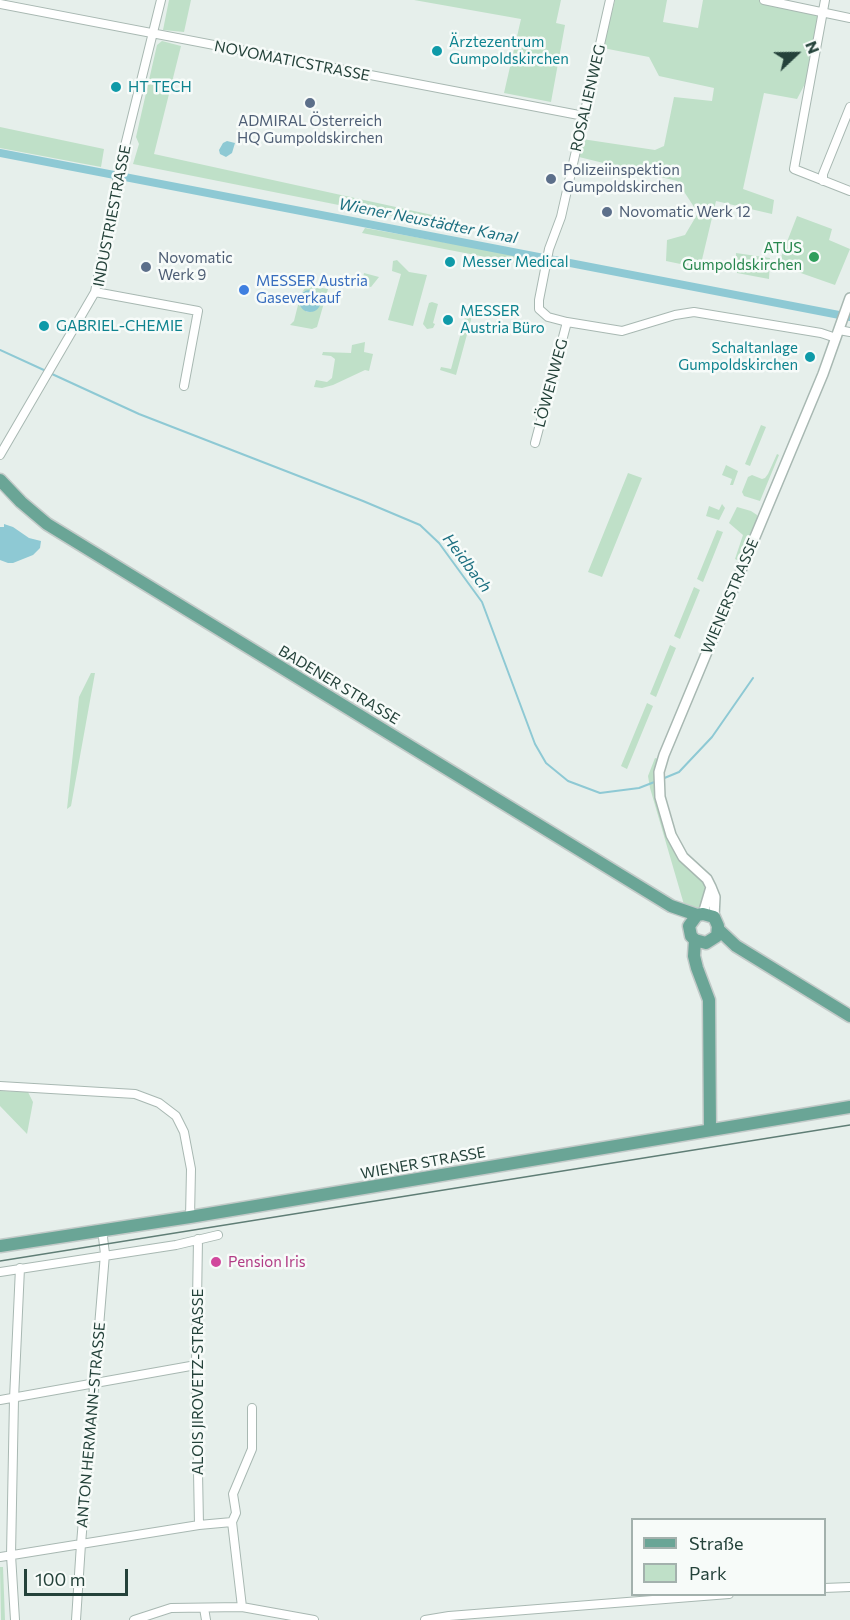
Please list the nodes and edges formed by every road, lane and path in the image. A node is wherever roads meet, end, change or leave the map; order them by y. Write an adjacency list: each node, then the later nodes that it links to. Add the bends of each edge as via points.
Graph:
1 (161, 0): 8 (street, INDUSTRIESTRASSE)
2 (610, 0): 10 (street, ROSALIENWEG)
3 (764, 0): 6 (street)
4 (825, 0): 6 (street)
5 (0, 4): 8 (street, NOVOMATICSTRASSE)
6 (823, 12): 7 (street); 11 (street, via 794,169)
7 (850, 18)
8 (152, 34): 10 (street, NOVOMATICSTRASSE); 13 (street, INDUSTRIESTRASSE)
9 (850, 107): 11 (street)
10 (584, 116): 15 (street, ROSALIENWEG, via 539,300 539,309 548,317)
11 (823, 181): 12 (street)
12 (850, 191)
13 (95, 292): 18 (street, INDUSTRIESTRASSE, via 198,311); 20 (street)
14 (849, 302): 16 (street, WIENERSTRASSE)
15 (567, 322): 16 (street, via 622,331 694,312 821,333); 19 (street, LÖWENWEG)
16 (839, 330): 17 (street); 22 (street, WIENERSTRASSE, via 659,772 664,813 676,846 711,887)
17 (850, 332)
18 (184, 386)
19 (535, 443)
20 (0, 455)
21 (0, 480): 22 (main road, BADENER STRASSE, via 47,524 671,906)
22 (701, 918): 23 (main road, via 717,922); 23 (main road, via 691,936)
23 (708, 938): 24 (main road, via 736,946); 27 (main road, via 694,956 710,1000)
24 (850, 1016)
25 (0, 1086): 28 (street, via 135,1094 159,1103 176,1116 184,1132 191,1169)
26 (850, 1107): 27 (main road, WIENER STRASSE)
27 (710, 1130): 28 (main road, WIENER STRASSE)
28 (190, 1217): 29 (main road, WIENER STRASSE)
29 (102, 1229): 32 (main road, WIENER STRASSE); 33 (street, ANTON HERMANN-STRASSE)
30 (218, 1235): 31 (street)
31 (198, 1239): 33 (street); 36 (street, ALOIS JIROVETZ-STRASSE)
32 (0, 1246)
33 (105, 1254): 34 (street); 37 (street, ANTON HERMANN-STRASSE)
34 (20, 1268): 35 (street); 38 (street)
35 (0, 1272)
36 (196, 1365): 37 (street); 42 (street, ALOIS JIROVETZ-STRASSE)
37 (95, 1385): 38 (street); 43 (street, ANTON HERMANN-STRASSE)
38 (14, 1399): 39 (street); 44 (street)
39 (0, 1400)
40 (252, 1408): 41 (street, via 252,1449 233,1494 236,1513)
41 (232, 1522): 42 (street); 49 (street)
42 (199, 1525): 43 (street)
43 (81, 1544): 44 (street); 52 (street, ANTON HERMANN-STRASSE)
44 (11, 1555): 45 (street); 51 (street)
45 (0, 1557)
46 (850, 1587): 47 (street)
47 (826, 1588)
48 (704, 1596): 56 (street)
49 (242, 1607): 50 (street); 55 (street)
50 (204, 1608): 53 (street, via 171,1608); 54 (street)
51 (15, 1620)
52 (76, 1620)
53 (134, 1620)
54 (206, 1620)
55 (311, 1620)
56 (425, 1620)

